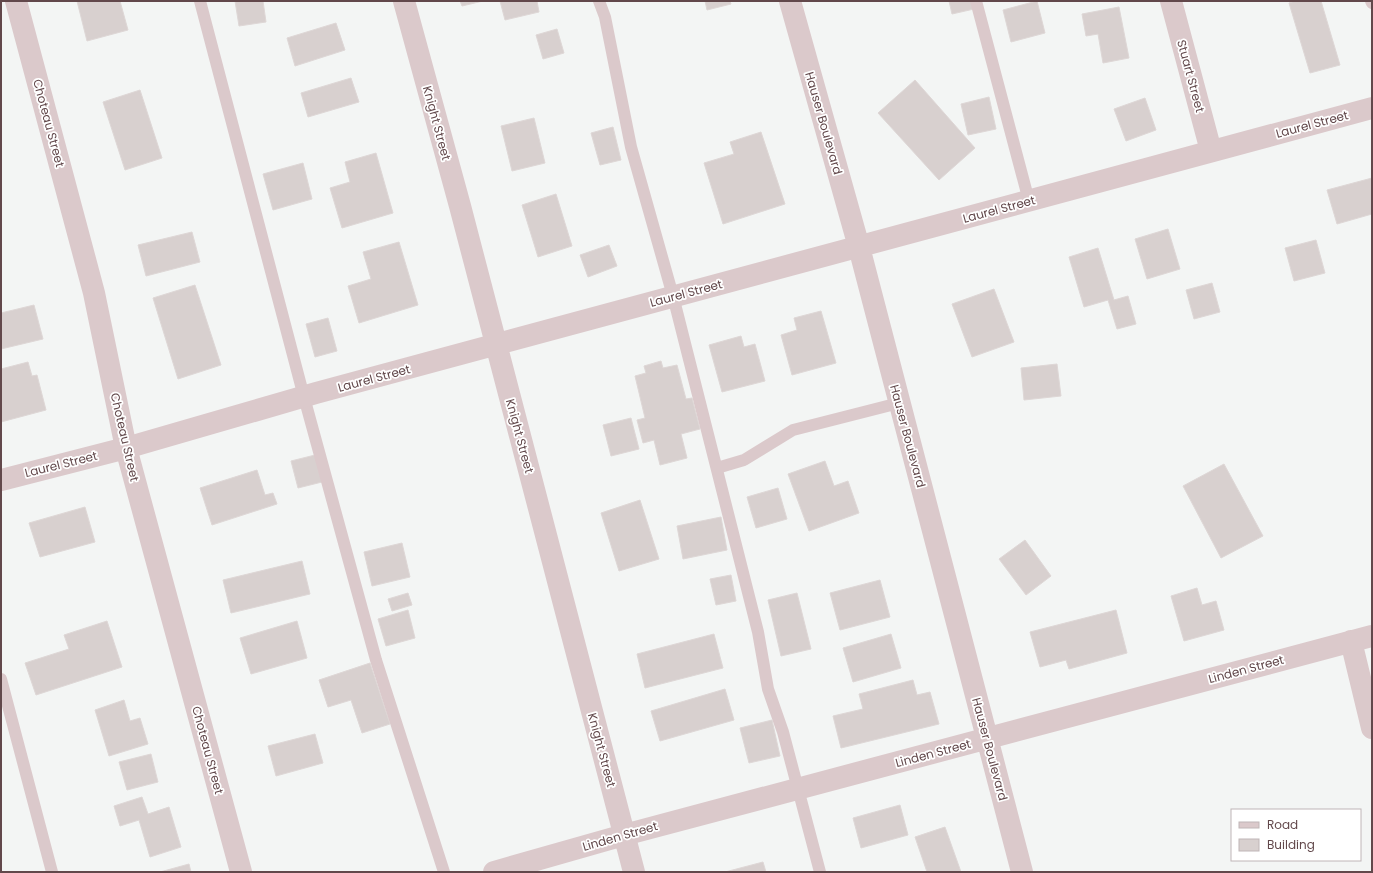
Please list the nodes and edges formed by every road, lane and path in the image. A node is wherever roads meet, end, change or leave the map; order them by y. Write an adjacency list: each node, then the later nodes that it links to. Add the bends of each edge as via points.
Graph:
1 (16, 1): 16 (street, Choteau Street, via 94,293)
2 (200, 1): 14 (lane)
3 (404, 1): 13 (street, Knight Street)
4 (599, 1): 12 (lane, via 631,148)
5 (790, 1): 11 (street, Hauser Boulevard)
6 (976, 1): 10 (lane)
7 (1171, 1): 9 (street, Stuart Street)
8 (1372, 108): 9 (street, Laurel Street)
9 (1211, 151): 10 (street, Laurel Street)
10 (1029, 201): 11 (street, Laurel Street)
11 (859, 247): 12 (street, Laurel Street); 15 (street, Hauser Boulevard)
12 (673, 296): 13 (street, Laurel Street); 17 (lane)
13 (496, 344): 14 (street, Laurel Street); 25 (street, Knight Street)
14 (304, 397): 16 (street, Laurel Street); 28 (lane, via 376,660)
15 (899, 403): 17 (lane, via 793,430 744,460); 23 (street, Hauser Boulevard)
16 (126, 448): 18 (street, Laurel Street); 27 (street, Choteau Street)
17 (717, 468): 24 (lane, via 758,632 768,689 783,732)
18 (1, 480)
19 (1372, 636): 20 (street, Linden Street)
20 (1351, 641): 22 (street); 23 (street, Linden Street)
21 (1, 679): 26 (lane)
22 (1372, 728)
23 (987, 738): 24 (street, Linden Street); 32 (street, Hauser Boulevard)
24 (797, 789): 25 (street, Linden Street); 31 (lane)
25 (624, 835): 29 (street, Linden Street); 30 (street, Knight Street)
26 (52, 872)
27 (242, 872)
28 (444, 872)
29 (494, 872)
30 (634, 872)
31 (820, 872)
32 (1022, 872)

